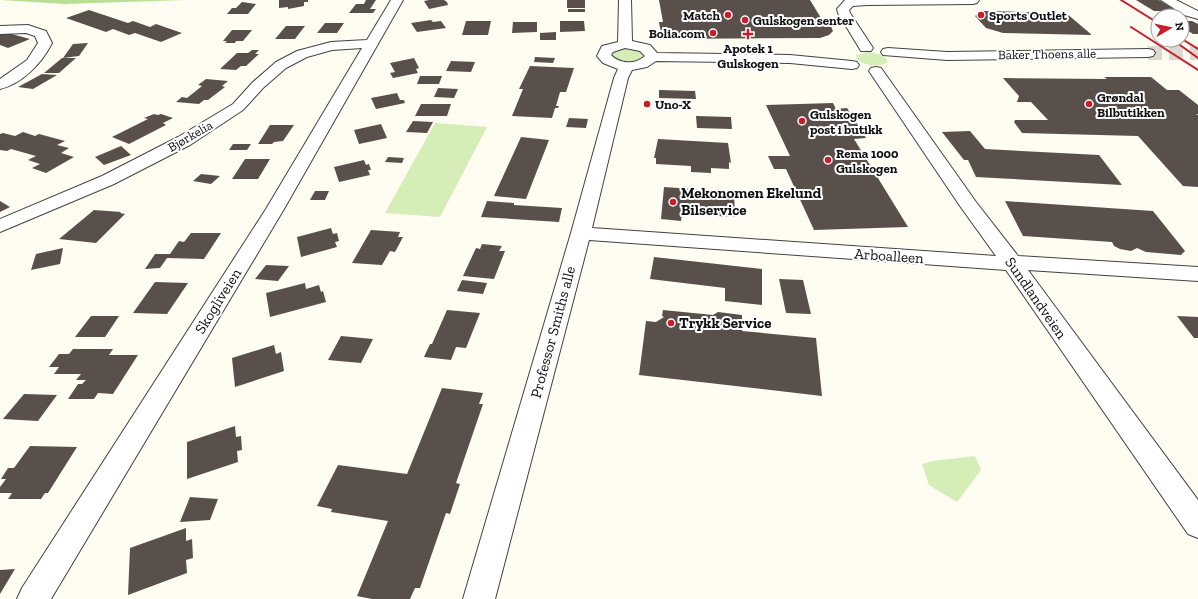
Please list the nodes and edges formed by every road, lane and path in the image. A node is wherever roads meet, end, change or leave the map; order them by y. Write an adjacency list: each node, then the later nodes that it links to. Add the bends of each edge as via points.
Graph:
1 (398, 0): 7 (street, Skogliveien)
2 (625, 0): 12 (street, Professor Smiths alle)
3 (973, 0): 8 (street, via 849,3 843,9 844,13)
4 (1168, 0): 5 (street)
5 (1198, 15)
6 (0, 30): 19 (street, via 28,29 41,34 45,43 40,54 24,72)
7 (371, 44): 20 (street, Bjørkelia, via 331,46 302,54 280,65 238,106 184,140 108,180); 25 (street, Skogliveien, via 275,209)
8 (866, 48): 9 (street, Baker Thoens alle); 10 (street, Baker Thoens alle)
9 (848, 51): 15 (street); 16 (street, via 844,55 845,59)
10 (888, 52): 13 (street, Baker Thoens alle); 17 (street, via 900,61)
11 (1148, 53): 13 (street, Baker Thoens alle)
12 (626, 55): 14 (street, via 646,62); 14 (street, via 645,48); 21 (street, Professor Smiths alle)
13 (947, 56): 17 (street, Baker Thoens alle)
14 (652, 57): 15 (street)
15 (790, 59): 16 (street)
16 (852, 65): 18 (street)
17 (897, 67): 18 (street, Baker Thoens alle)
18 (876, 71): 22 (street, Sundlandveien)
19 (0, 85)
20 (0, 226)
21 (581, 233): 22 (street, Arboalleen); 26 (street, Professor Smiths alle)
22 (1012, 264): 23 (street, Arboalleen); 24 (street, Sundlandveien)
23 (1198, 274)
24 (1198, 524)
25 (33, 599)
26 (479, 599)

